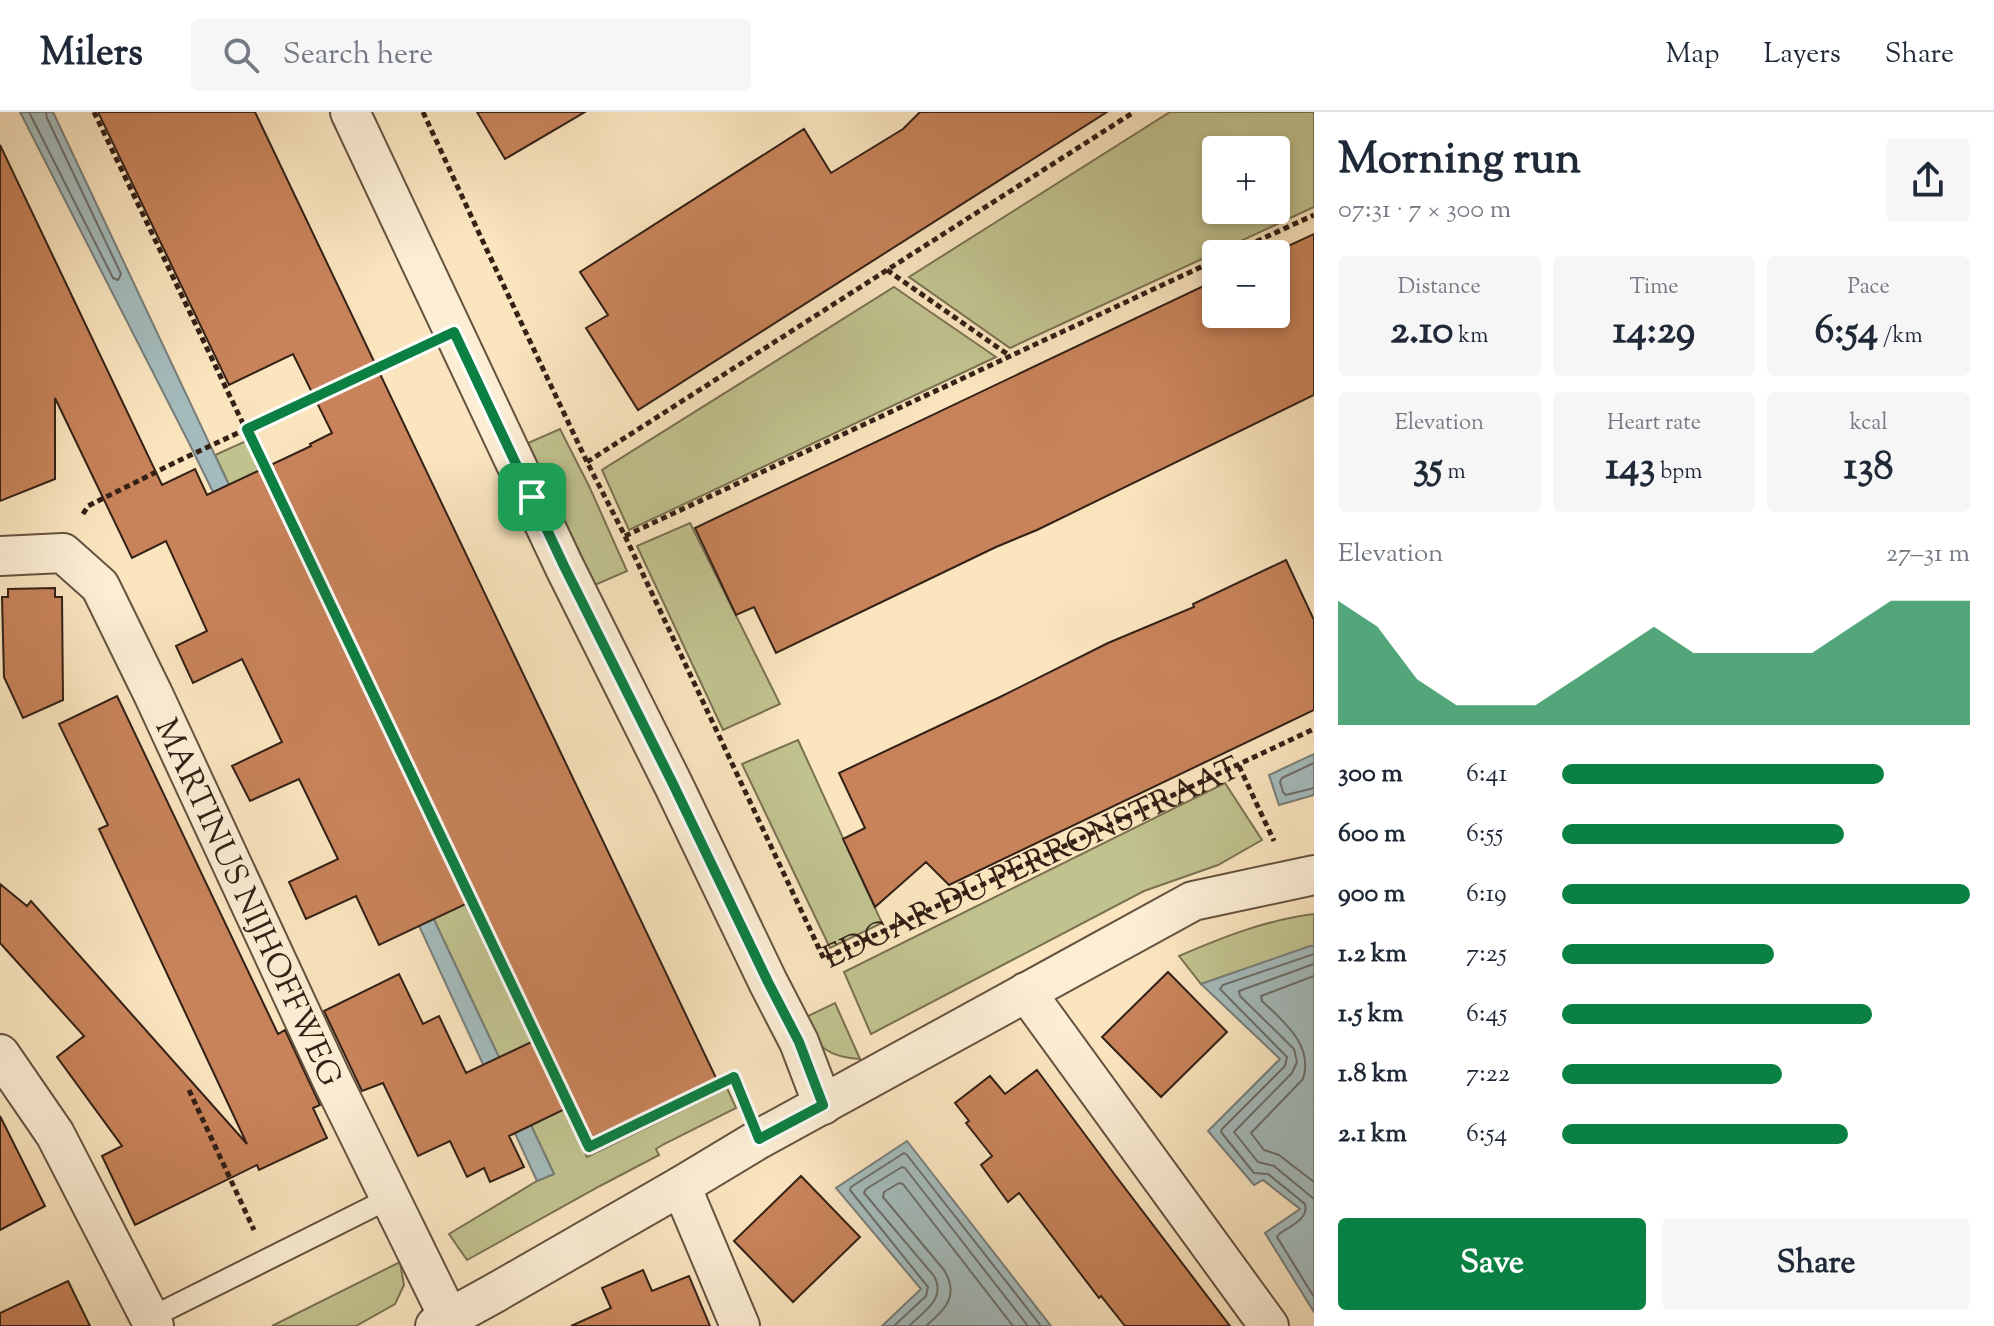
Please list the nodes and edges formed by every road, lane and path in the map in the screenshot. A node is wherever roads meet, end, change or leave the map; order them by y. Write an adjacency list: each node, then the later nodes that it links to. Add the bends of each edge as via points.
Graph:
1 (94, 112): 11 (path)
2 (350, 112): 9 (street)
3 (423, 112): 12 (path, EDGAR DU PERRONSTRAAT)
4 (1134, 112): 8 (path)
5 (1314, 215): 6 (path)
6 (1260, 240)
7 (1202, 267): 10 (path)
8 (887, 270): 10 (path); 12 (path)
9 (454, 332): 11 (path); 22 (street, via 799,1042)
10 (1010, 356): 13 (path)
11 (247, 429): 14 (path, via 88,506); 23 (path, via 589,1147 734,1077)
12 (587, 462): 13 (path, EDGAR DU PERRONSTRAAT)
13 (625, 536): 17 (path, EDGAR DU PERRONSTRAAT, via 824,959)
14 (63, 553): 15 (street); 25 (street, MARTINUS NIJHOFFWEG, via 100,586)
15 (0, 556)
16 (1314, 729): 17 (path, EDGAR DU PERRONSTRAAT)
17 (1239, 766): 18 (path)
18 (1303, 877): 19 (street, MARTINUS NIJHOFFWEG, via 1193,901)
19 (1026, 992): 22 (street, MARTINUS NIJHOFFWEG); 30 (street)
20 (0, 1054): 27 (street, via 55,1134)
21 (189, 1090): 26 (path)
22 (823, 1105): 23 (street, MARTINUS NIJHOFFWEG)
23 (759, 1139): 24 (street, MARTINUS NIJHOFFWEG)
24 (681, 1186): 28 (street, MARTINUS NIJHOFFWEG); 29 (street)
25 (390, 1198): 26 (lane); 28 (street, MARTINUS NIJHOFFWEG)
26 (268, 1259): 27 (lane)
27 (152, 1322)
28 (442, 1322)
29 (740, 1326)
30 (1269, 1326)

